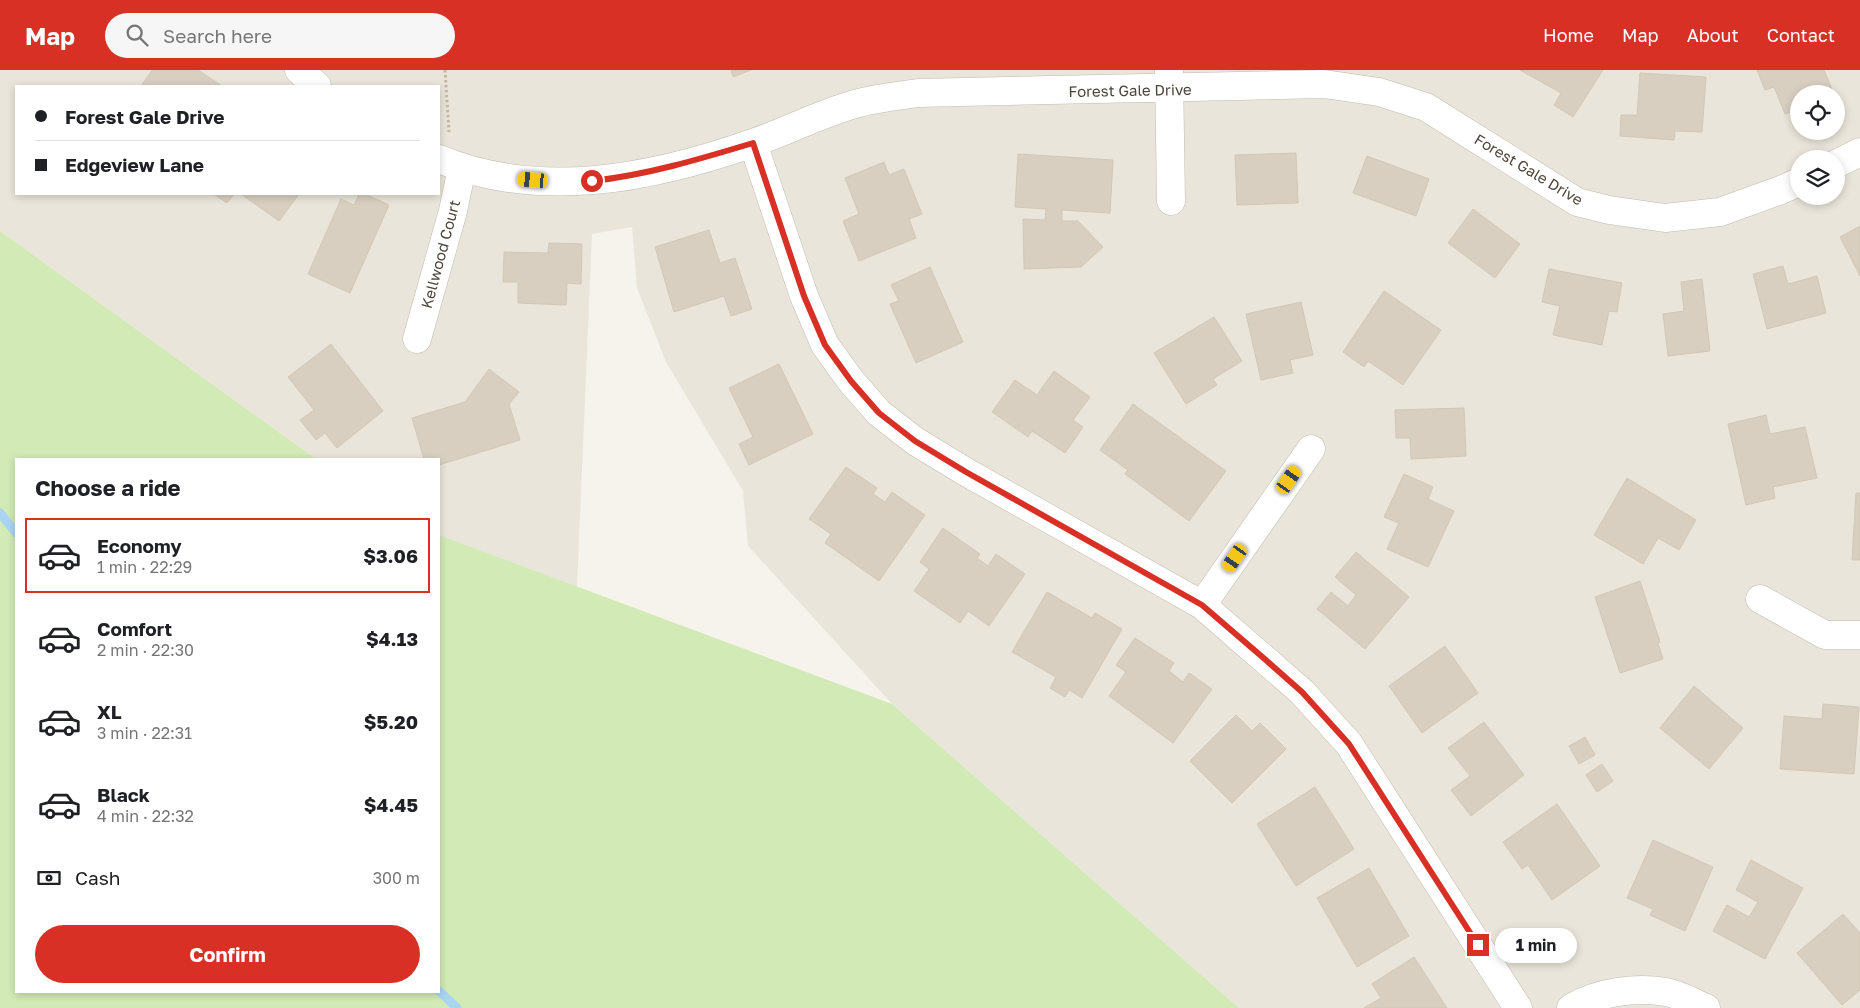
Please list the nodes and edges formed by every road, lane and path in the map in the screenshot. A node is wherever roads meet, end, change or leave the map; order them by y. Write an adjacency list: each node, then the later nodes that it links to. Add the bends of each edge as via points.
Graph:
1 (299, 70): 4 (street)
2 (446, 70): 8 (path)
3 (1169, 80): 5 (street, Forest Gale Drive, via 918,93 856,103); 9 (street, Forest Gale Drive, via 1324,84 1379,92 1426,107 1577,202 1609,210 1664,218 1720,212); 10 (street)
4 (316, 85)
5 (753, 143): 8 (street, Forest Gale Drive, via 673,167 577,183 494,176); 14 (street, via 804,296 825,345 879,413 915,441 966,472)
6 (1860, 152): 7 (street)
7 (1845, 160)
8 (449, 163): 11 (street, Kellwood Court, via 453,211)
9 (1790, 186)
10 (1171, 201)
11 (417, 339)
12 (1311, 449): 14 (street)
13 (1760, 599): 15 (street, via 1825,635)
14 (1202, 605): 16 (street, via 1302,692 1349,744)
15 (1860, 635)
16 (1518, 1008)
17 (1571, 1008): 18 (street, via 1583,1001 1629,990 1668,992)
18 (1706, 1008)

